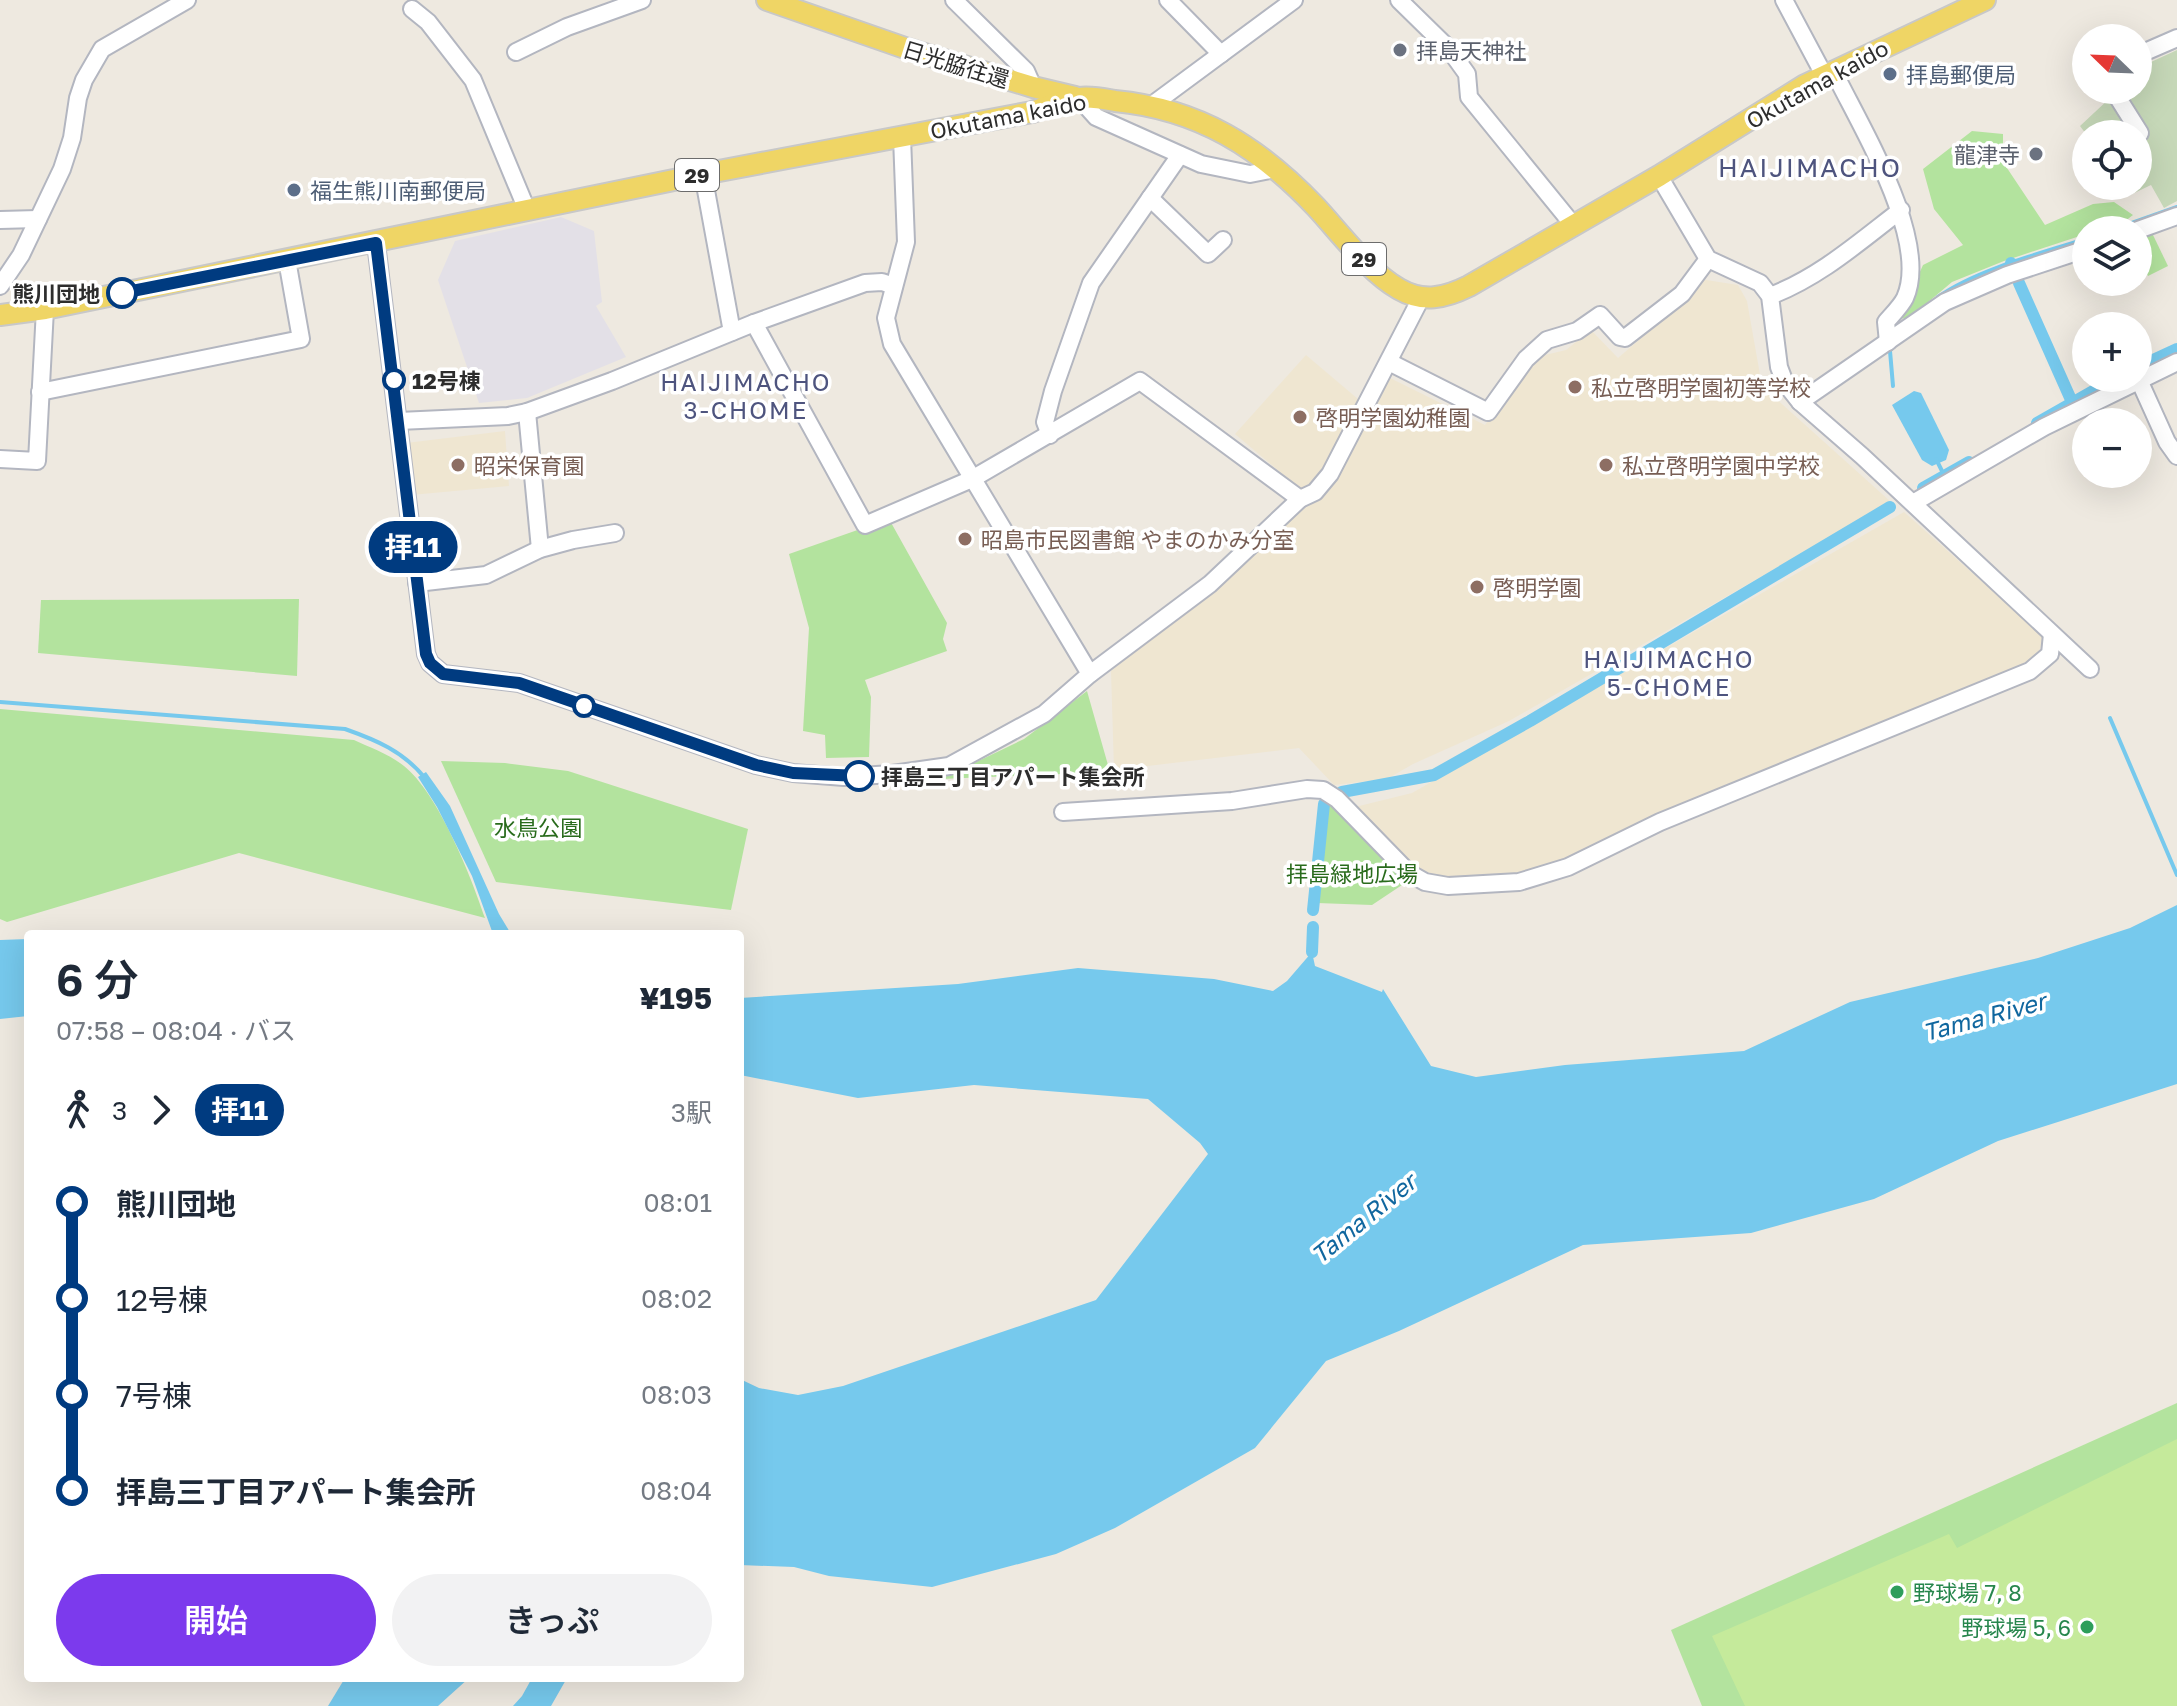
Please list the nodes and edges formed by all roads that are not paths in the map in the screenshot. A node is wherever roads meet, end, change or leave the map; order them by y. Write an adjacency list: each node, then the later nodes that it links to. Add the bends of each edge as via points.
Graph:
1 (187, 0): 28 (street, via 102,49 84,80 70,149)
2 (642, 0): 13 (street)
3 (767, 0): 16 (main road, 日光脇往還 / 29)
4 (1168, 0): 14 (street)
5 (1294, 0): 14 (street)
6 (1399, 0): 31 (street, via 1449,49 1467,74 1469,97)
7 (1784, 0): 15 (street)
8 (1985, 0): 15 (main road, Okutama kaido)
9 (965, 4): 16 (street, via 1026,71)
10 (412, 9): 25 (street, via 473,80)
11 (2177, 38): 12 (street)
12 (2152, 49)
13 (516, 52)
14 (1221, 54): 18 (street)
15 (1829, 73): 23 (main road, Okutama kaido); 26 (street)
16 (1033, 87): 17 (main road, 日光脇往還 / 29)
17 (1079, 98): 18 (main road, Okutama kaido / 29); 19 (main road, Okutama kaido / 29); 20 (street, 日光脇往還, via 1096,117)
18 (1152, 105): 21 (main road, Okutama kaido / 29, via 1204,121)
19 (902, 137): 22 (main road, Okutama kaido / 29); 38 (street, via 906,242)
20 (1180, 155): 21 (street, 日光脇往還, via 1250,174); 24 (street)
21 (1275, 169): 40 (main road, Okutama kaido / 29, via 1387,282)
22 (703, 174): 25 (main road, Okutama kaido / 29); 44 (street)
23 (1659, 176): 31 (main road, Okutama kaido); 35 (street)
24 (1150, 198): 32 (street, via 1208,254); 55 (street, via 1091,283 1053,391 1045,422)
25 (527, 210): 33 (main road, Okutama kaido / 29)
26 (1901, 210): 39 (street, via 1821,271); 45 (street, via 1910,250 1909,280 1905,299 1886,322)
27 (2177, 216): 30 (street)
28 (38, 219): 29 (street); 37 (street)
29 (0, 220)
30 (2152, 225)
31 (1574, 226): 40 (main road, Okutama kaido, via 1452,294)
32 (1223, 240)
33 (376, 243): 36 (main road, Okutama kaido / 29); 54 (street)
34 (2072, 254): 45 (street, via 1945,302)
35 (1708, 259): 39 (street, via 1752,278); 46 (street, via 1682,294 1625,338 1600,315 1577,331 1547,340 1526,359 1488,412)
36 (287, 260): 41 (main road, Okutama kaido / 29); 49 (street, via 301,339)
37 (0, 286)
38 (894, 286): 43 (street, via 865,283); 58 (street, via 886,318 892,344)
39 (1770, 296): 52 (street, via 1779,367)
40 (1421, 298): 46 (street)
41 (45, 309): 42 (main road, Okutama kaido / 29); 49 (street)
42 (0, 315)
43 (754, 323): 44 (street); 58 (street, via 865,525)
44 (732, 332): 53 (street)
45 (1888, 342): 52 (street)
46 (1389, 362): 59 (street, via 1330,474 1315,492)
47 (2177, 362): 48 (street)
48 (2152, 374)
49 (40, 392): 57 (street, via 37,461)
50 (2115, 392): 60 (street)
51 (2144, 392): 56 (street)
52 (1800, 402): 60 (street)
53 (527, 412): 54 (street); 62 (street)
54 (399, 421): 63 (street)
55 (1050, 435): 58 (street); 59 (street, via 1140,381)
56 (2177, 456)
57 (0, 459)
58 (972, 479): 66 (street)
59 (1300, 499): 66 (street, via 1210,584)
60 (1913, 503): 64 (street)
61 (615, 533): 62 (street)
62 (540, 549): 63 (street, via 486,575)
63 (417, 583): 66 (street, via 426,654 441,673 519,683 793,773 844,777 949,766 1044,714)
64 (2052, 634): 65 (street); 67 (street, via 2050,654 2030,671 1660,822 1568,867 1519,882 1425,882 1409,873 1323,790)
65 (2090, 669)
66 (1090, 674)
67 (1063, 812)

